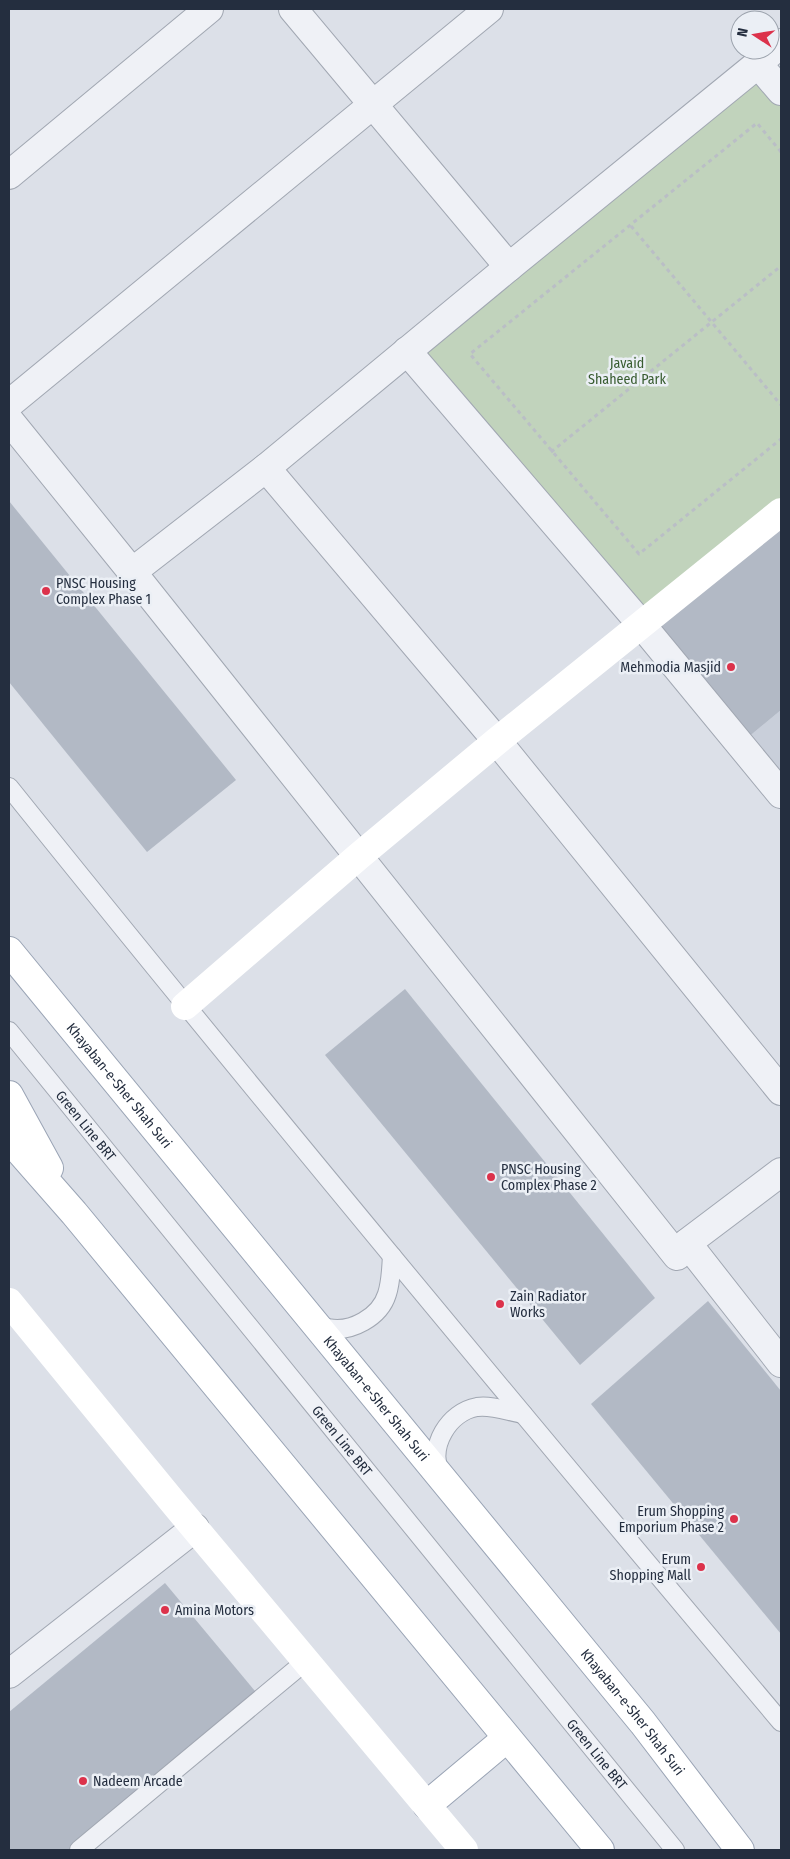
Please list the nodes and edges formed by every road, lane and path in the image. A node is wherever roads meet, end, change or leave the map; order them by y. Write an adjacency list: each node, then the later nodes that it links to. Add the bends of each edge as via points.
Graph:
1 (210, 9): 9 (street)
2 (293, 9): 7 (street)
3 (489, 9): 7 (street)
4 (781, 44): 5 (street)
5 (758, 64): 6 (street); 12 (street)
6 (781, 91)
7 (373, 104): 12 (street); 15 (street)
8 (781, 152): 10 (path, via 757,123)
9 (9, 175)
10 (630, 226): 13 (path); 19 (path, via 470,354)
11 (781, 266): 13 (path)
12 (509, 267): 14 (street)
13 (711, 322): 16 (path); 19 (path)
14 (407, 351): 20 (street); 23 (street)
15 (9, 404)
16 (781, 404)
17 (9, 420): 22 (street)
18 (781, 439): 19 (path, via 639,554)
19 (551, 452)
20 (266, 468): 22 (street); 24 (street)
21 (781, 512): 23 (main road)
22 (132, 572): 27 (street)
23 (641, 624): 24 (main road); 26 (street)
24 (497, 741): 27 (main road); 31 (street)
25 (9, 787): 29 (lane)
26 (781, 794)
27 (359, 856): 29 (main road); 36 (street, via 677,1256)
28 (9, 951): 39 (main road, Khayaban-e-Sher Shah Suri)
29 (185, 1006): 37 (lane)
30 (9, 1031): 52 (lane, Green Line BRT)
31 (781, 1091)
32 (9, 1096): 35 (main road)
33 (9, 1139): 35 (main road)
34 (781, 1172): 36 (street)
35 (74, 1213): 47 (main road)
36 (688, 1243): 40 (street)
37 (392, 1256): 39 (lane, via 387,1296 377,1311 363,1322 347,1328 329,1328); 41 (lane)
38 (9, 1302): 43 (main road)
39 (313, 1322): 42 (main road, Khayaban-e-Sher Shah Suri)
40 (781, 1363)
41 (522, 1414): 42 (lane, via 490,1406 475,1408 448,1424 440,1437 437,1452 438,1468); 46 (lane)
42 (445, 1482): 53 (main road, Khayaban-e-Sher Shah Suri, via 643,1723)
43 (195, 1528): 44 (main road); 45 (street)
44 (306, 1661): 48 (main road); 49 (lane)
45 (9, 1674)
46 (781, 1722)
47 (507, 1738): 48 (main road); 51 (main road)
48 (427, 1804): 50 (main road)
49 (79, 1850)
50 (464, 1850)
51 (600, 1850)
52 (675, 1850)
53 (740, 1850)

